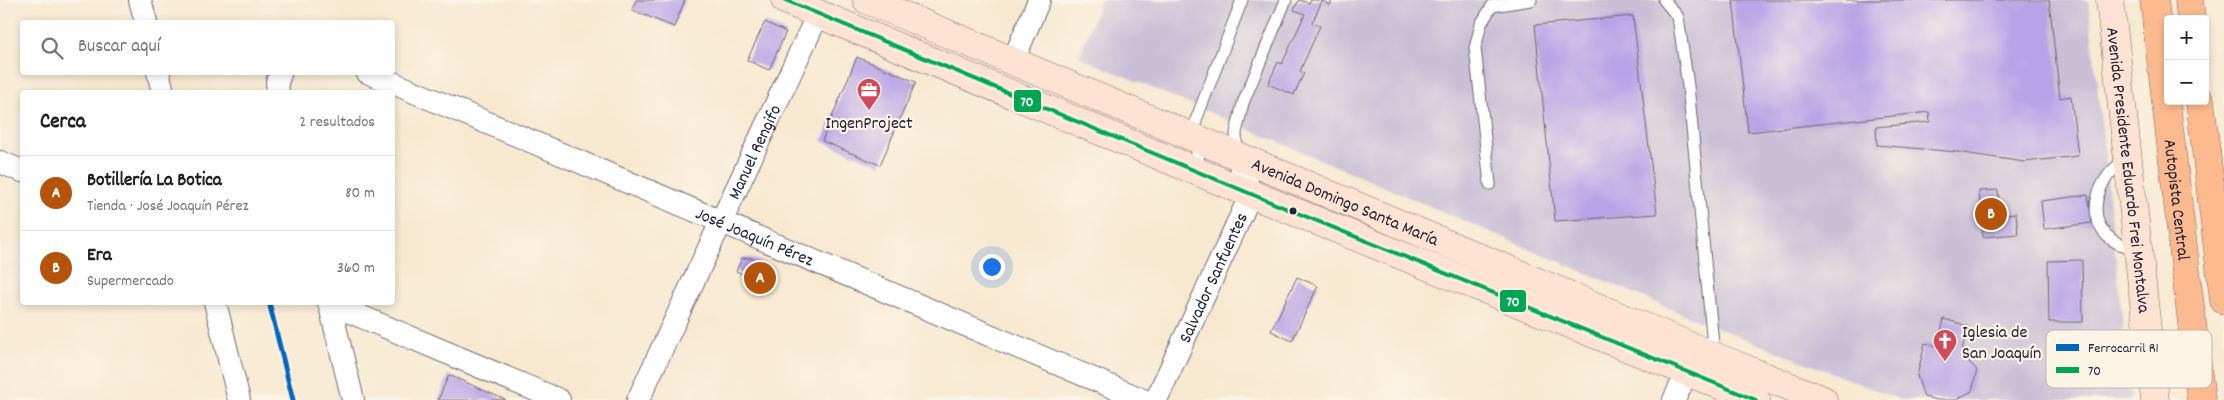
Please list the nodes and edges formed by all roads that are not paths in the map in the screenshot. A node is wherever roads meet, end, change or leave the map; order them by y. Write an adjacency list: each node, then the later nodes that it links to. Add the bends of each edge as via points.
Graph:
1 (140, 0): 14 (street)
2 (785, 0): 12 (main road, Avenida Domingo Santa María)
3 (1039, 0): 15 (street)
4 (1242, 0): 22 (lane, via 1198,112)
5 (1286, 0): 23 (lane, via 1243,102 1236,133)
6 (1532, 0): 28 (lane, via 1492,6 1481,24 1476,48)
7 (1664, 0): 38 (lane, via 1678,17)
8 (2110, 0): 24 (main road, Avenida Presidente Eduardo Frei Montalva)
9 (2154, 0): 37 (highway, Autopista Central)
10 (2189, 0): 13 (highway)
11 (876, 2): 15 (main road, Avenida Domingo Santa María)
12 (818, 14): 27 (main road, Avenida Domingo Santa María); 30 (street, Manuel Rengifo)
13 (2191, 15)
14 (145, 20)
15 (1013, 61): 22 (main road, Avenida Domingo Santa María)
16 (159, 75): 19 (street)
17 (280, 75): 20 (street)
18 (374, 75): 30 (street, José Joaquín Pérez)
19 (162, 90)
20 (278, 90)
21 (2200, 105): 32 (highway, Autopista Central)
22 (1196, 137): 23 (main road, Avenida Domingo Santa María); 27 (lane)
23 (1238, 154): 29 (street, Salvador Sanfuentes); 38 (main road, Avenida Domingo Santa María)
24 (2128, 158): 31 (main road, Avenida Presidente Eduardo Frei Montalva); 31 (lane, via 2112,169 2101,184 2096,214 2110,239)
25 (0, 162): 26 (street)
26 (20, 170)
27 (1204, 173): 29 (main road, Avenida Domingo Santa María)
28 (1490, 184)
29 (1251, 194): 39 (main road, Avenida Domingo Santa María); 45 (street, Salvador Sanfuentes)
30 (721, 222): 43 (street, Manuel Rengifo); 44 (street, José Joaquín Pérez)
31 (2138, 248): 36 (main road, Avenida Presidente Eduardo Frei Montalva)
32 (2224, 300)
33 (216, 305): 40 (street)
34 (329, 305): 41 (street)
35 (334, 305): 42 (street)
36 (2147, 330)
37 (2193, 330)
38 (1714, 356): 39 (main road); 48 (main road, Avenida Domingo Santa María)
39 (1687, 372): 46 (street); 47 (main road, Avenida Domingo Santa María)
40 (239, 400)
41 (353, 400)
42 (559, 400)
43 (638, 400)
44 (1143, 400)
45 (1156, 400)
46 (1674, 400)
47 (1756, 400)
48 (1823, 400)

